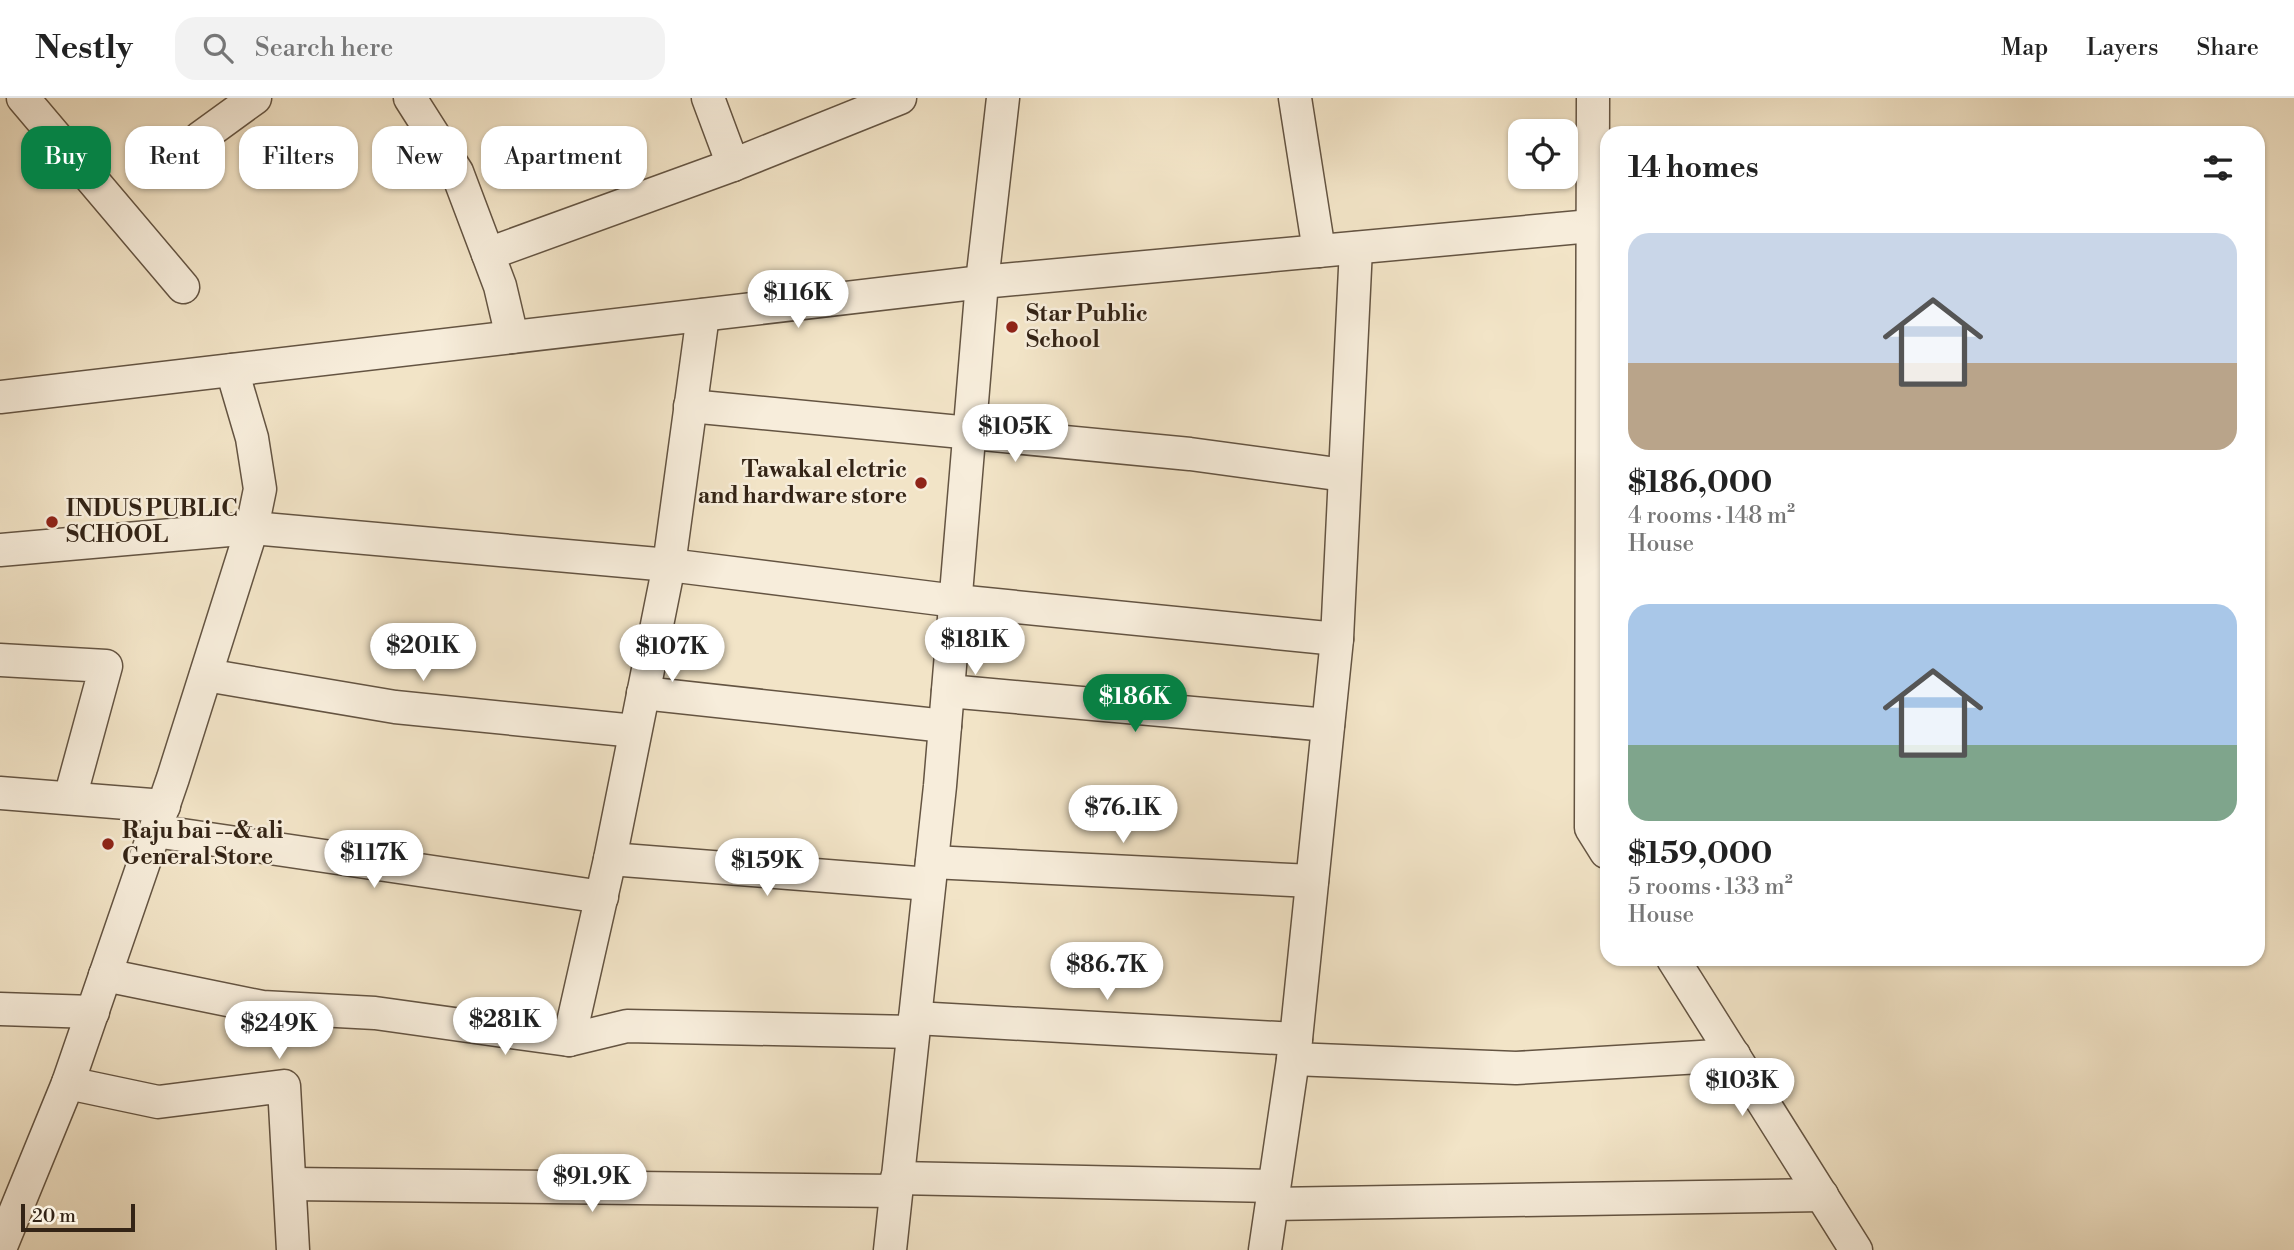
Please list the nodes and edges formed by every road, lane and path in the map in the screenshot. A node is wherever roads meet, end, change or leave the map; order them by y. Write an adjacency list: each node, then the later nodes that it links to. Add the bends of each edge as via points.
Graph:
1 (23, 98): 16 (street)
2 (255, 98): 9 (street)
3 (410, 98): 14 (street, via 457,172)
4 (708, 98): 10 (street)
5 (900, 98): 10 (street)
6 (1003, 98): 15 (street)
7 (1295, 98): 13 (street)
8 (1593, 98): 11 (street)
9 (216, 126)
10 (733, 165): 14 (street)
11 (1591, 226): 12 (street); 39 (street, via 1591,828)
12 (1356, 248): 13 (street); 23 (street)
13 (1319, 251): 15 (street)
14 (488, 254): 18 (street)
15 (982, 282): 17 (street); 22 (street)
16 (183, 287)
17 (703, 315): 18 (street); 21 (street)
18 (512, 337): 19 (street)
19 (232, 370): 20 (street); 24 (street, via 252,438 260,489)
20 (0, 397)
21 (690, 405): 22 (street); 26 (street)
22 (970, 434): 23 (street, via 1190,454); 27 (street)
23 (1345, 475): 28 (street)
24 (252, 528): 25 (street); 26 (street); 30 (street)
25 (0, 550)
26 (669, 565): 27 (street); 32 (street)
27 (956, 601): 28 (street); 31 (street)
28 (1336, 639): 33 (street)
29 (0, 660): 37 (street, via 106,666)
30 (206, 675): 35 (street, via 395,707); 38 (street)
31 (948, 691): 33 (street); 34 (street)
32 (643, 693): 34 (street); 35 (street)
33 (1328, 725): 42 (street)
34 (945, 726): 41 (street)
35 (635, 731): 40 (street)
36 (0, 793): 37 (street)
37 (70, 798): 38 (street)
38 (159, 818): 43 (street); 45 (street)
39 (1600, 842)
40 (610, 859): 41 (street); 43 (street)
41 (930, 873): 42 (street); 48 (street)
42 (1312, 881): 50 (street)
43 (602, 897): 49 (street)
44 (1677, 966): 51 (street)
45 (105, 975): 47 (street); 49 (street, via 262,1007 375,1013)
46 (0, 1009): 47 (street)
47 (93, 1012): 52 (street)
48 (914, 1025): 49 (street, via 628,1026); 50 (street); 54 (street)
49 (569, 1040)
50 (1295, 1049): 51 (street, via 1516,1068); 55 (street)
51 (1734, 1055): 56 (street)
52 (68, 1083): 53 (street, via 158,1101 284,1086); 57 (street)
53 (290, 1184): 54 (street); 58 (street)
54 (897, 1184): 55 (street); 59 (street)
55 (1273, 1195): 56 (street); 60 (street)
56 (1822, 1195): 61 (street)
57 (0, 1249)
58 (293, 1250)
59 (890, 1250)
60 (1265, 1250)
61 (1856, 1250)

